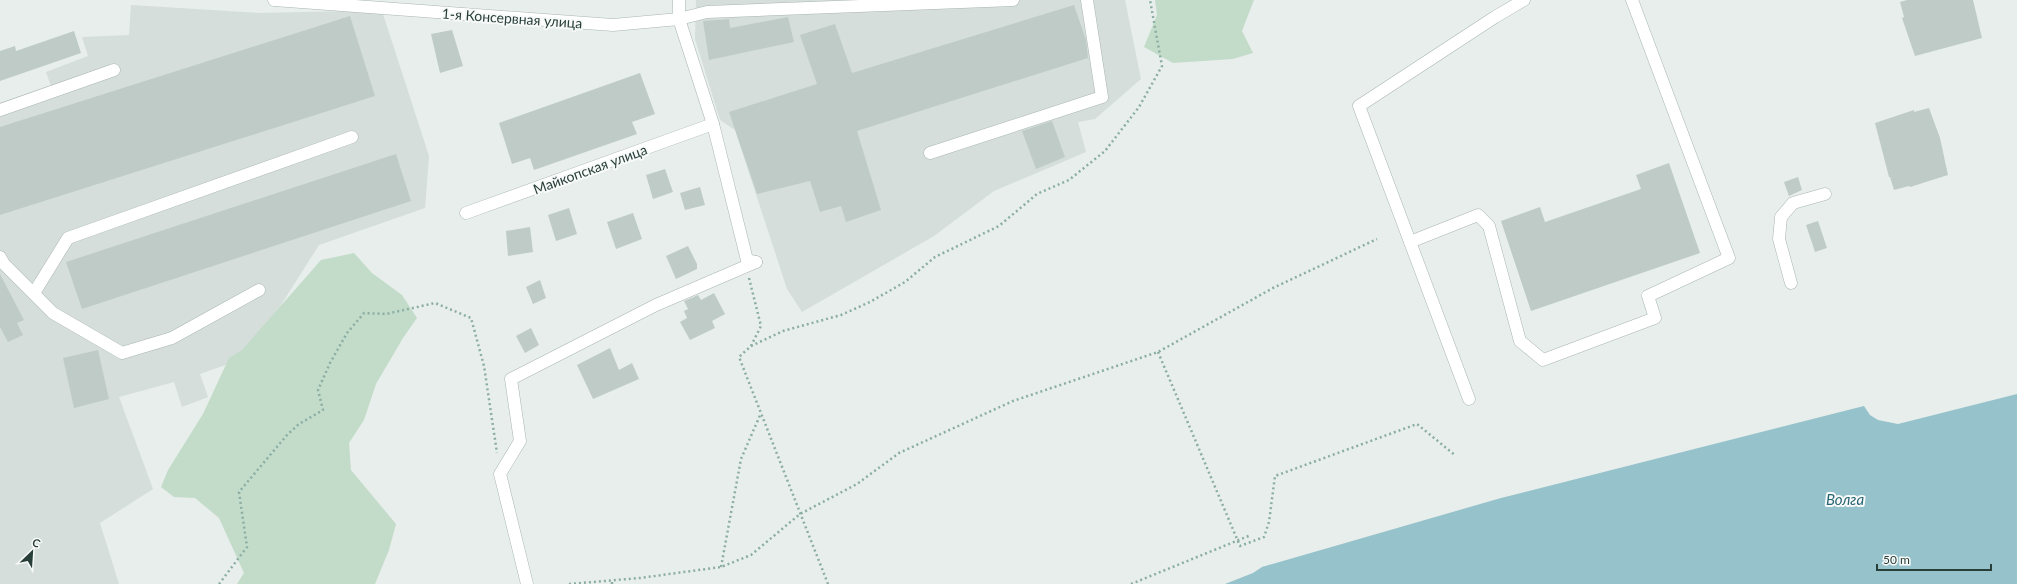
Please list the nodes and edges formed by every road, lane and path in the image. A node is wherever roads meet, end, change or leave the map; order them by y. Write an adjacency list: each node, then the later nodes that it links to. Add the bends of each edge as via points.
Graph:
1 (274, 0): 8 (street, 1-я Консервная улица, via 613,25)
2 (679, 0): 8 (street)
3 (1013, 0): 8 (street, 1-я Консервная улица, via 708,12)
4 (1087, 0): 13 (street, via 1102,97)
5 (1150, 0): 23 (path, via 1162,66 1139,107 1105,152 1069,180 1037,194 999,226 935,258 905,282 870,302 841,315 783,331)
6 (1524, 0): 17 (street, via 1359,106)
7 (1632, 0): 17 (street, via 1729,258 1648,296 1655,318 1543,360 1520,341 1489,226 1478,215)
8 (679, 19): 11 (street)
9 (114, 70): 10 (street)
10 (0, 110)
11 (713, 124): 15 (street, Майкопская улица); 19 (street, via 747,260 756,262)
12 (352, 137): 22 (street, via 68,238)
13 (930, 153)
14 (1825, 194): 20 (street, via 1793,203 1781,217 1779,239)
15 (466, 213)
16 (1377, 239): 24 (path, via 1273,288)
17 (1410, 242): 25 (street)
18 (0, 257): 22 (street)
19 (746, 266): 23 (path, via 761,326); 28 (street, via 656,305 511,379 520,441)
20 (1791, 283)
21 (259, 290): 22 (street, via 172,338 122,353 53,313)
22 (34, 293)
23 (751, 346): 26 (path, via 739,357)
24 (1158, 352): 27 (path, via 1240,546 1264,537 1275,476 1418,424); 30 (path, via 1013,401 899,453 857,484 800,514 751,555)
25 (1469, 399)
26 (761, 413): 30 (path, via 741,459); 36 (path)
27 (1456, 456)
28 (500, 474): 32 (path, via 484,366 471,318 435,303 386,314 364,313 347,333 318,390 323,410 299,424 287,435 239,492 247,547); 33 (street)
29 (1251, 535): 37 (path)
30 (721, 567): 31 (path)
31 (612, 580): 34 (path); 35 (path)
32 (219, 584)
33 (527, 584)
34 (569, 584)
35 (610, 584)
36 (828, 584)
37 (1131, 584)

